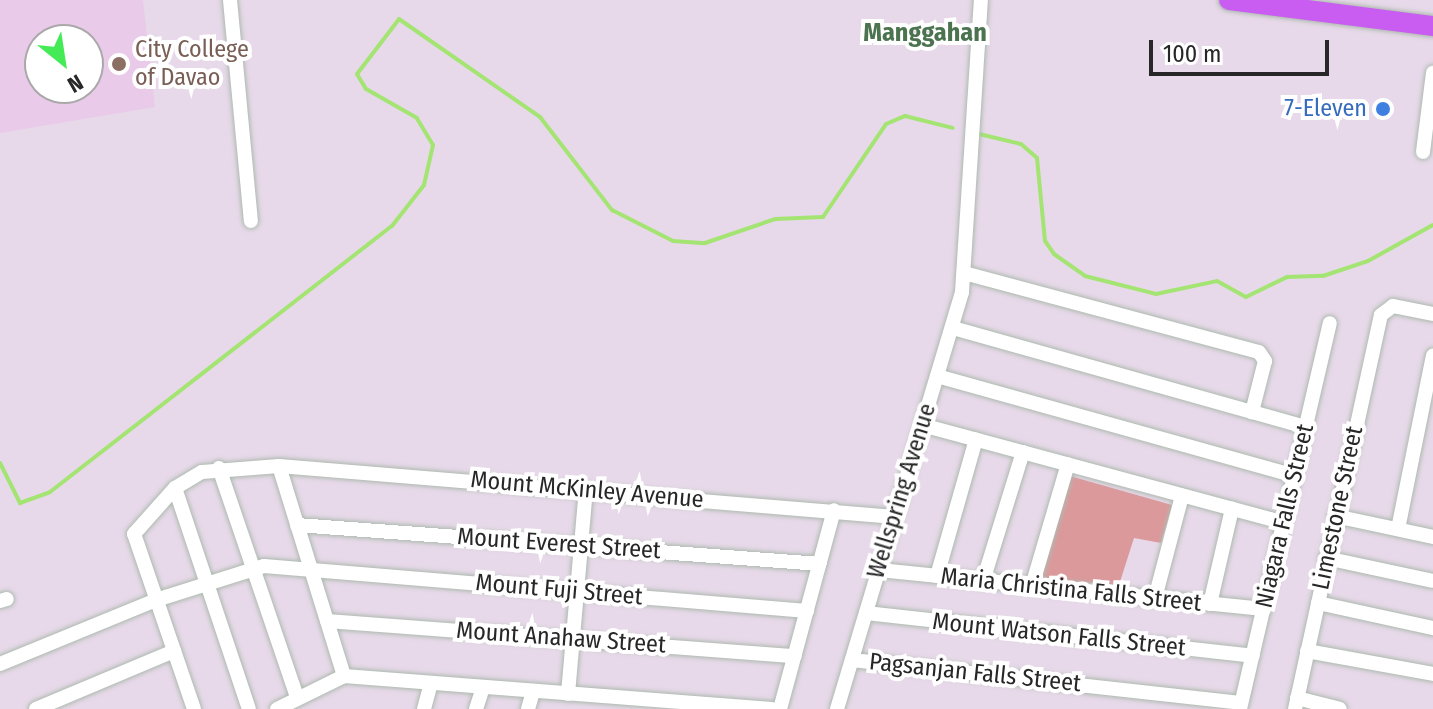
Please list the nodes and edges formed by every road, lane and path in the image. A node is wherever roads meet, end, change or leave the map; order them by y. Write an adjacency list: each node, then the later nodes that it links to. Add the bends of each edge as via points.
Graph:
1 (230, 0): 7 (street)
2 (981, 0): 8 (street, Wellspring Avenue)
3 (1229, 0): 4 (highway)
4 (1433, 26)
5 (1433, 73): 6 (street)
6 (1423, 152)
7 (251, 221)
8 (964, 273): 11 (street, Wellspring Avenue); 14 (street, via 1262,353)
9 (1433, 314): 28 (street, Limestone Street, via 1386,309)
10 (1330, 323): 16 (street, Niagara Falls Street)
11 (953, 328): 13 (street, Wellspring Avenue); 14 (street)
12 (1433, 356): 32 (street)
13 (937, 376): 15 (street, Wellspring Avenue); 22 (street)
14 (1252, 412): 16 (street)
15 (922, 425): 17 (street); 29 (street, Wellspring Avenue)
16 (1306, 427): 22 (street, Niagara Falls Street)
17 (976, 439): 18 (street); 40 (street)
18 (1023, 452): 19 (street); 41 (street)
19 (1068, 464): 25 (street); 44 (street)
20 (279, 466): 21 (street, Mount McKinley Avenue); 24 (street, Mount McKinley Avenue); 31 (street)
21 (219, 468): 23 (street); 37 (street)
22 (1295, 476): 30 (street, Niagara Falls Street)
23 (175, 488): 43 (street); 47 (street, via 135,529)
24 (586, 490): 27 (street, Mount McKinley Avenue); 34 (street)
25 (1182, 496): 26 (street); 46 (street)
26 (1232, 509): 30 (street); 49 (street)
27 (834, 510): 29 (street, Mount McKinley Avenue); 36 (street)
28 (1335, 516): 32 (street); 35 (street, Limestone Street)
29 (895, 517): 39 (street, Wellspring Avenue)
30 (1284, 523): 50 (street, Niagara Falls Street)
31 (297, 525): 34 (street, Mount Everest Street); 38 (street)
32 (1398, 529): 33 (street)
33 (1433, 537)
34 (581, 545): 36 (street, Mount Everest Street); 45 (street)
35 (1326, 558): 42 (street); 48 (street, Limestone Street)
36 (820, 564): 51 (street)
37 (253, 568): 38 (street, Mount Fuji Street); 43 (street); 68 (street)
38 (311, 570): 45 (street, Mount Fuji Street); 53 (street)
39 (879, 570): 40 (street, Maria Christina Falls Street); 52 (street, Wellspring Avenue)
40 (937, 576): 41 (street, Maria Christina Falls Street)
41 (983, 581): 44 (street, Maria Christina Falls Street)
42 (1433, 581)
43 (207, 583): 47 (street); 74 (street)
44 (1032, 586): 46 (street, Maria Christina Falls Street)
45 (577, 591): 51 (street, Mount Fuji Street); 55 (street)
46 (1155, 598): 49 (street, Maria Christina Falls Street)
47 (156, 600): 56 (street); 61 (street)
48 (1318, 603): 54 (street); 57 (street, Limestone Street)
49 (1210, 604): 50 (street, Maria Christina Falls Street)
50 (1264, 609): 59 (street, Niagara Falls Street)
51 (807, 611): 58 (street)
52 (866, 613): 59 (street, Mount Watson Falls Street); 60 (street, Wellspring Avenue)
53 (327, 621): 55 (street, Mount Anahaw Street); 63 (street)
54 (1433, 628)
55 (573, 638): 58 (street, Mount Anahaw Street); 67 (street)
56 (174, 651): 72 (street); 73 (street)
57 (1307, 651): 62 (street); 70 (street, Limestone Street)
58 (795, 656): 80 (street)
59 (1253, 656): 71 (street, Niagara Falls Street)
60 (852, 660): 71 (street, Pagsanjan Falls Street); 81 (street, Wellspring Avenue)
61 (0, 664)
62 (1433, 674)
63 (344, 676): 64 (street); 68 (street)
64 (431, 683): 65 (street); 76 (street)
65 (483, 687): 66 (street); 77 (street)
66 (533, 691): 67 (street); 78 (street)
67 (568, 694): 69 (street)
68 (297, 697): 75 (street)
69 (581, 702): 79 (street)
70 (1296, 704): 82 (street)
71 (1241, 706)
72 (36, 709)
73 (194, 709)
74 (249, 709)
75 (277, 709)
76 (424, 709)
77 (476, 709)
78 (528, 709)
79 (772, 709)
80 (780, 709)
81 (837, 709)
82 (1340, 709)

